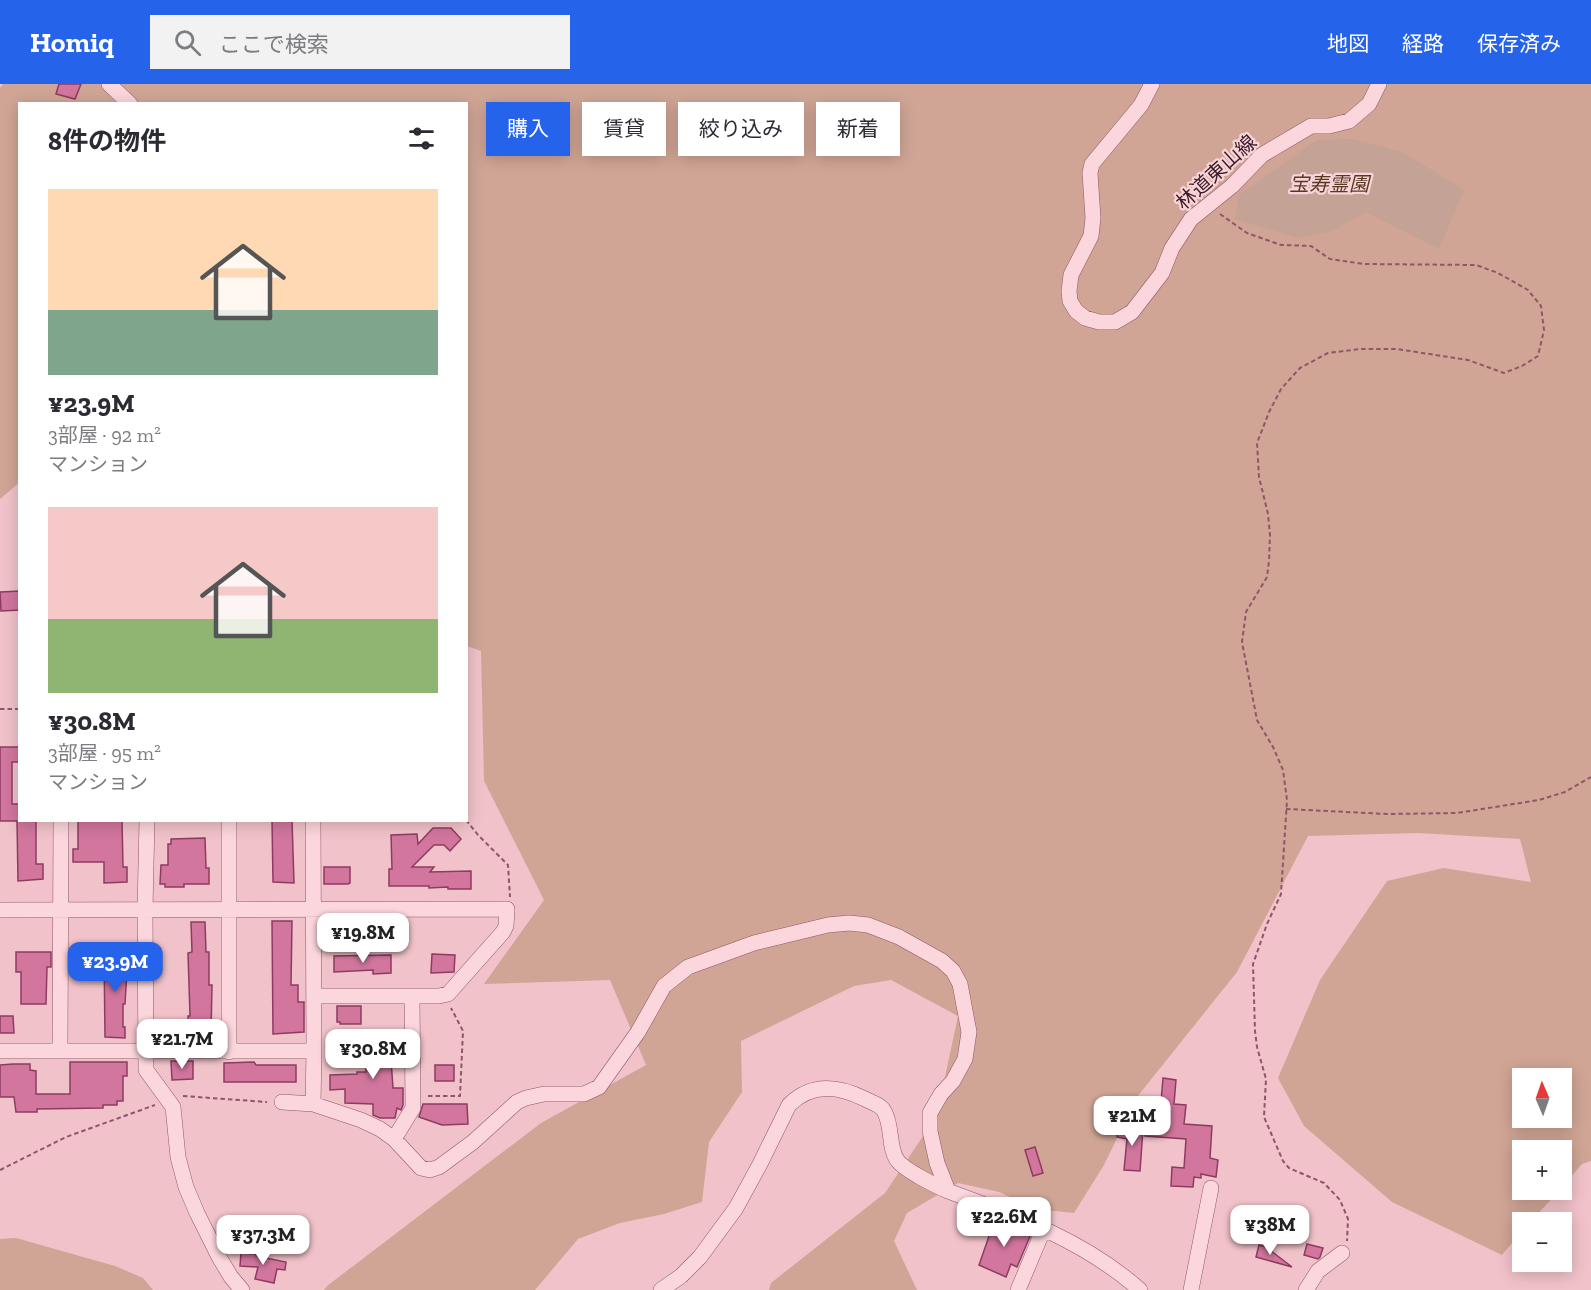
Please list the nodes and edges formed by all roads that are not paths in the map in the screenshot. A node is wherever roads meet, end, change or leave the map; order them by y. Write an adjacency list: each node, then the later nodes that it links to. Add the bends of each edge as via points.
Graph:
1 (110, 84): 4 (street)
2 (1152, 84): 3 (street, 林道東山線, via 1141,105 1092,164 1091,236 1071,275 1069,291 1076,311 1099,322 1115,322 1132,312 1162,273 1172,248 1191,219 1262,155 1311,126 1349,121 1369,104)
3 (1379, 84)
4 (128, 102)
5 (61, 822): 9 (street)
6 (147, 822): 10 (street)
7 (229, 822): 13 (street)
8 (313, 822): 11 (street)
9 (61, 909): 10 (street); 12 (street); 17 (street)
10 (145, 909): 13 (street); 19 (street)
11 (313, 909): 13 (street); 14 (street); 15 (street, via 507,909 503,932 448,994)
12 (0, 910)
13 (228, 910): 20 (street)
14 (314, 996): 15 (street); 18 (street)
15 (412, 996): 23 (street, via 412,1111)
16 (0, 1051): 17 (street)
17 (60, 1051): 19 (street)
18 (314, 1051): 20 (street); 22 (street)
19 (146, 1052): 20 (street); 28 (street, via 146,1070 172,1107 186,1187 219,1257)
20 (229, 1052)
21 (282, 1102): 22 (street)
22 (313, 1104): 23 (street, via 361,1120)
23 (394, 1139): 25 (street, via 421,1168 439,1167 517,1102 544,1094 584,1094 599,1088 664,986 688,968 754,943 849,923 868,925 899,937 942,962 960,984 969,1032 965,1059 930,1113 930,1131)
24 (1211, 1188): 32 (street)
25 (948, 1191): 26 (street); 29 (street, via 897,1160 882,1108 847,1090 812,1090 789,1105 736,1208 700,1257)
26 (1044, 1228): 30 (street); 31 (street, via 1094,1255)
27 (1342, 1253): 33 (street, via 1318,1271)
28 (243, 1290)
29 (661, 1290)
30 (1018, 1290)
31 (1140, 1290)
32 (1191, 1290)
33 (1306, 1290)

